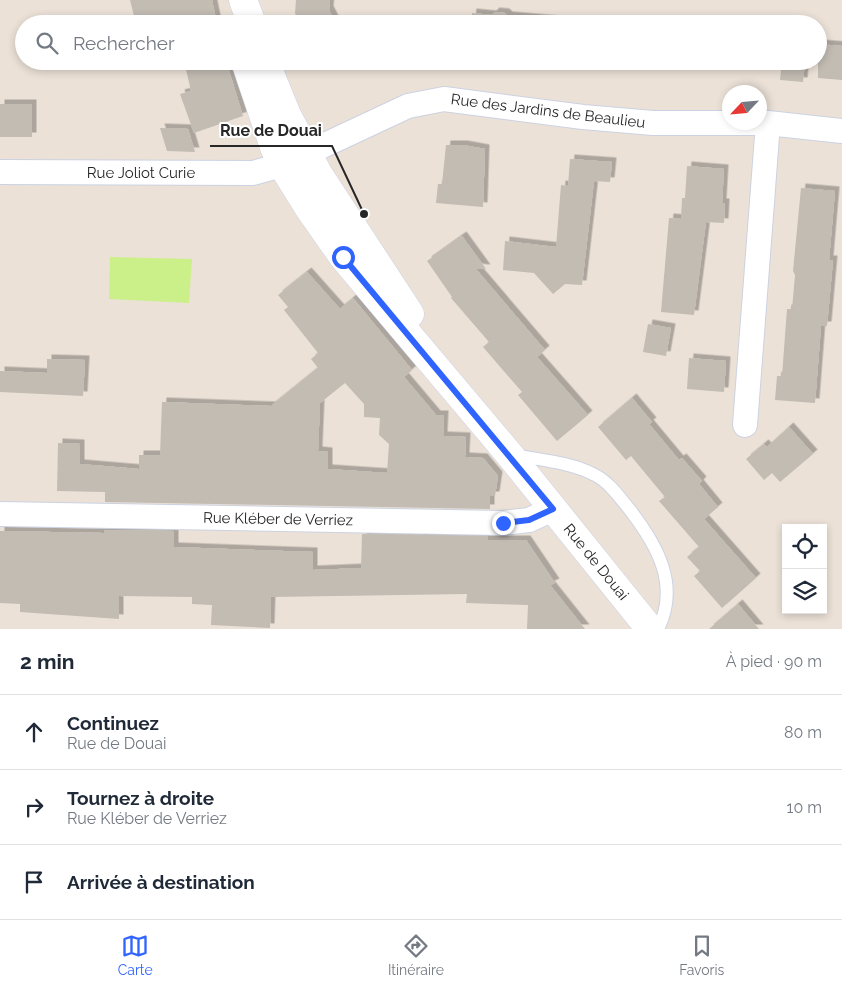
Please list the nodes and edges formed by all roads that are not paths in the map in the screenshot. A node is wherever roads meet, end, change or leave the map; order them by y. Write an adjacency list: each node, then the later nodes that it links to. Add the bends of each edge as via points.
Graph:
1 (232, 0): 3 (street)
2 (243, 0): 4 (street)
3 (235, 15)
4 (249, 15)
5 (248, 70): 10 (street, Rue de Douai)
6 (269, 70): 9 (street, Rue de Douai)
7 (768, 123): 8 (street, Rue des Jardins de Beaulieu); 9 (street, Rue des Jardins de Beaulieu, via 653,123 444,99 408,106); 13 (street)
8 (842, 131)
9 (307, 154): 10 (street, Rue des Jardins de Beaulieu); 12 (street, Rue de Douai, via 352,228)
10 (282, 165): 11 (street, Rue Joliot Curie, via 254,173); 12 (street, Rue de Douai, via 343,257)
11 (0, 172)
12 (485, 425): 14 (street, Rue de Douai)
13 (745, 425)
14 (509, 454): 15 (street, Rue de Douai); 18 (lane, via 586,470 598,476 623,501 653,544 664,571 667,602)
15 (553, 509): 16 (street, Rue Kléber de Verriez, via 529,520 503,523); 17 (street, Rue de Douai)
16 (0, 514)
17 (650, 629)
18 (658, 629)

